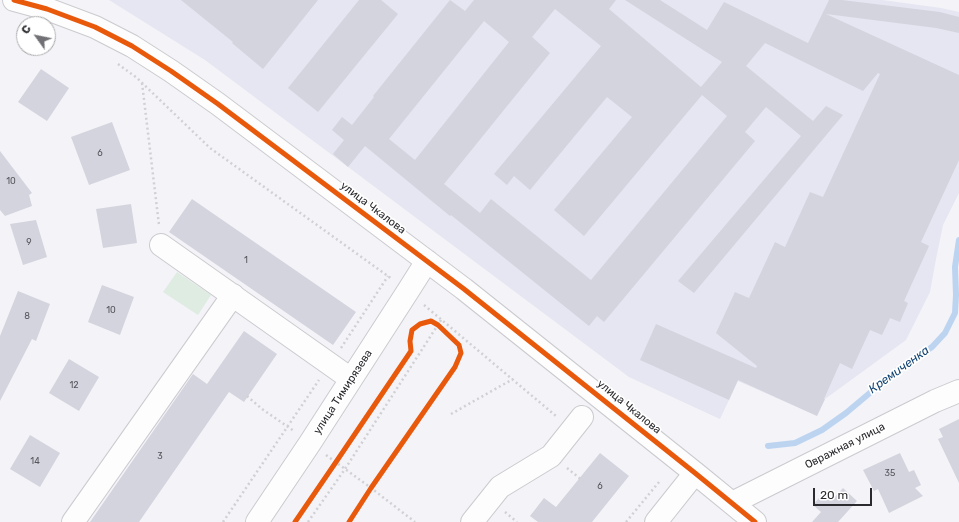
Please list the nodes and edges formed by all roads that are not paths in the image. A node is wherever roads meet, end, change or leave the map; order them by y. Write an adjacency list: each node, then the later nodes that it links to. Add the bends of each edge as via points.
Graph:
1 (14, 0): 3 (street, улица Чкалова, via 96,27 132,46 218,104)
2 (161, 245): 4 (street)
3 (428, 261): 5 (street, улица Тимирязева); 8 (street, улица Чкалова)
4 (233, 295): 5 (street); 10 (street)
5 (351, 379): 11 (street, улица Тимирязева)
6 (959, 391): 9 (street, Овражная улица, via 928,404)
7 (577, 423): 12 (street, via 551,456 500,487)
8 (695, 473): 9 (street, улица Чкалова); 13 (street)
9 (732, 504): 14 (street, улица Чкалова)
10 (72, 522)
11 (257, 522)
12 (472, 522)
13 (656, 522)
14 (755, 522)

